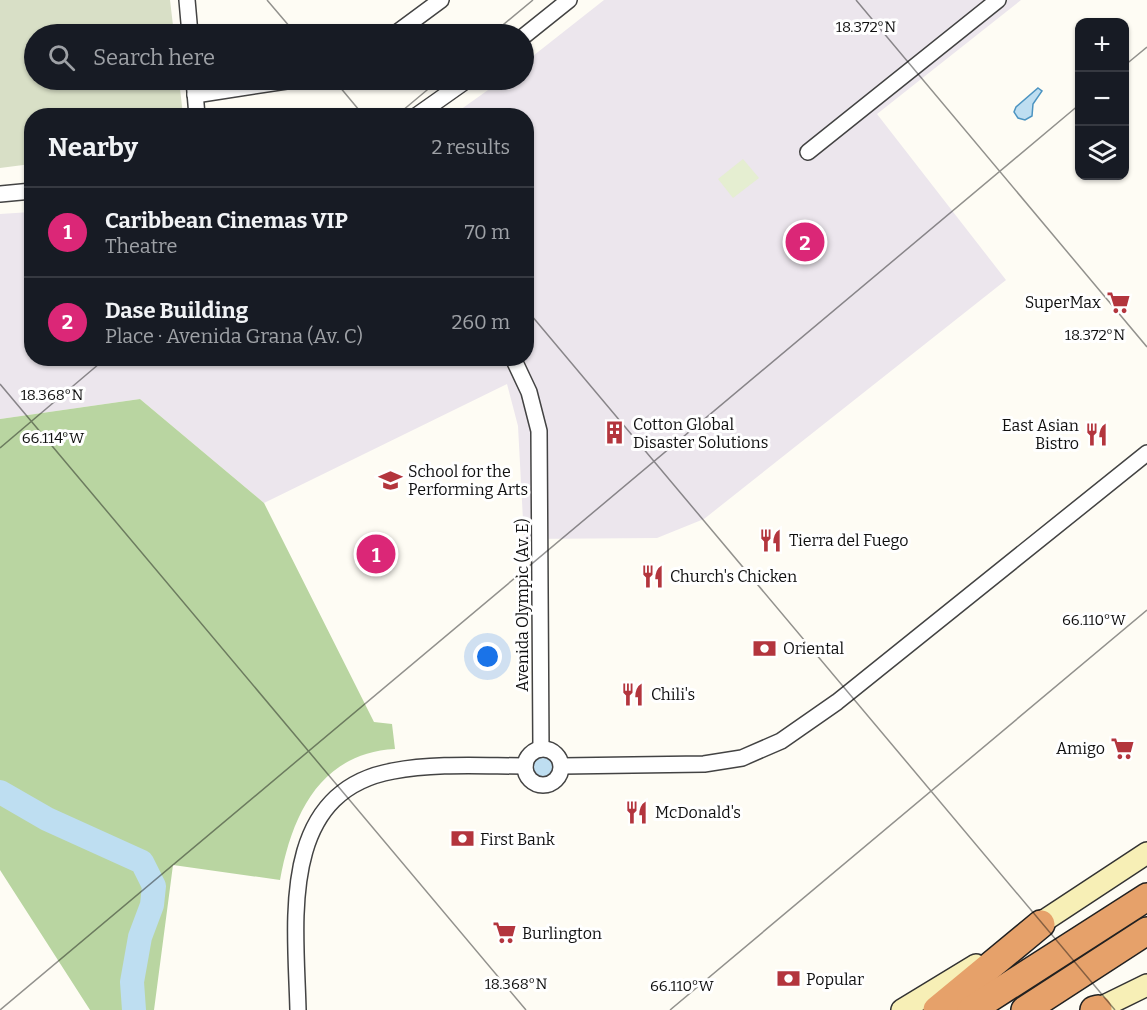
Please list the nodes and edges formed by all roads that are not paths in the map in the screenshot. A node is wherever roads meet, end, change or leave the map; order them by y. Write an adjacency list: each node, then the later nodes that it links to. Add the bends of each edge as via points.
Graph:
1 (187, 0): 5 (street)
2 (441, 0): 6 (street)
3 (998, 0): 12 (street)
4 (567, 1): 7 (street)
5 (189, 24)
6 (409, 24)
7 (534, 28)
8 (194, 90): 10 (street)
9 (453, 90): 11 (street)
10 (197, 108)
11 (427, 108)
12 (808, 152)
13 (24, 192): 14 (street)
14 (0, 194)
15 (517, 366): 17 (street, Avenida Olympic (Av. E), via 529,392 539,431)
16 (1147, 453): 19 (street, via 837,702 782,741 742,759 704,765)
17 (541, 749): 18 (street, via 529,755); 19 (street, via 555,753)
18 (525, 766): 19 (street, via 528,777 542,786 558,779); 26 (street, via 393,771 353,785 330,804 304,850 296,887)
19 (562, 766)
20 (1147, 853): 22 (street)
21 (1147, 897): 29 (highway)
22 (1041, 924): 27 (street); 28 (highway)
23 (1147, 931): 30 (highway)
24 (1147, 985): 25 (street)
25 (1096, 1009)
26 (298, 1010)
27 (902, 1010)
28 (937, 1010)
29 (971, 1010)
30 (1025, 1010)

